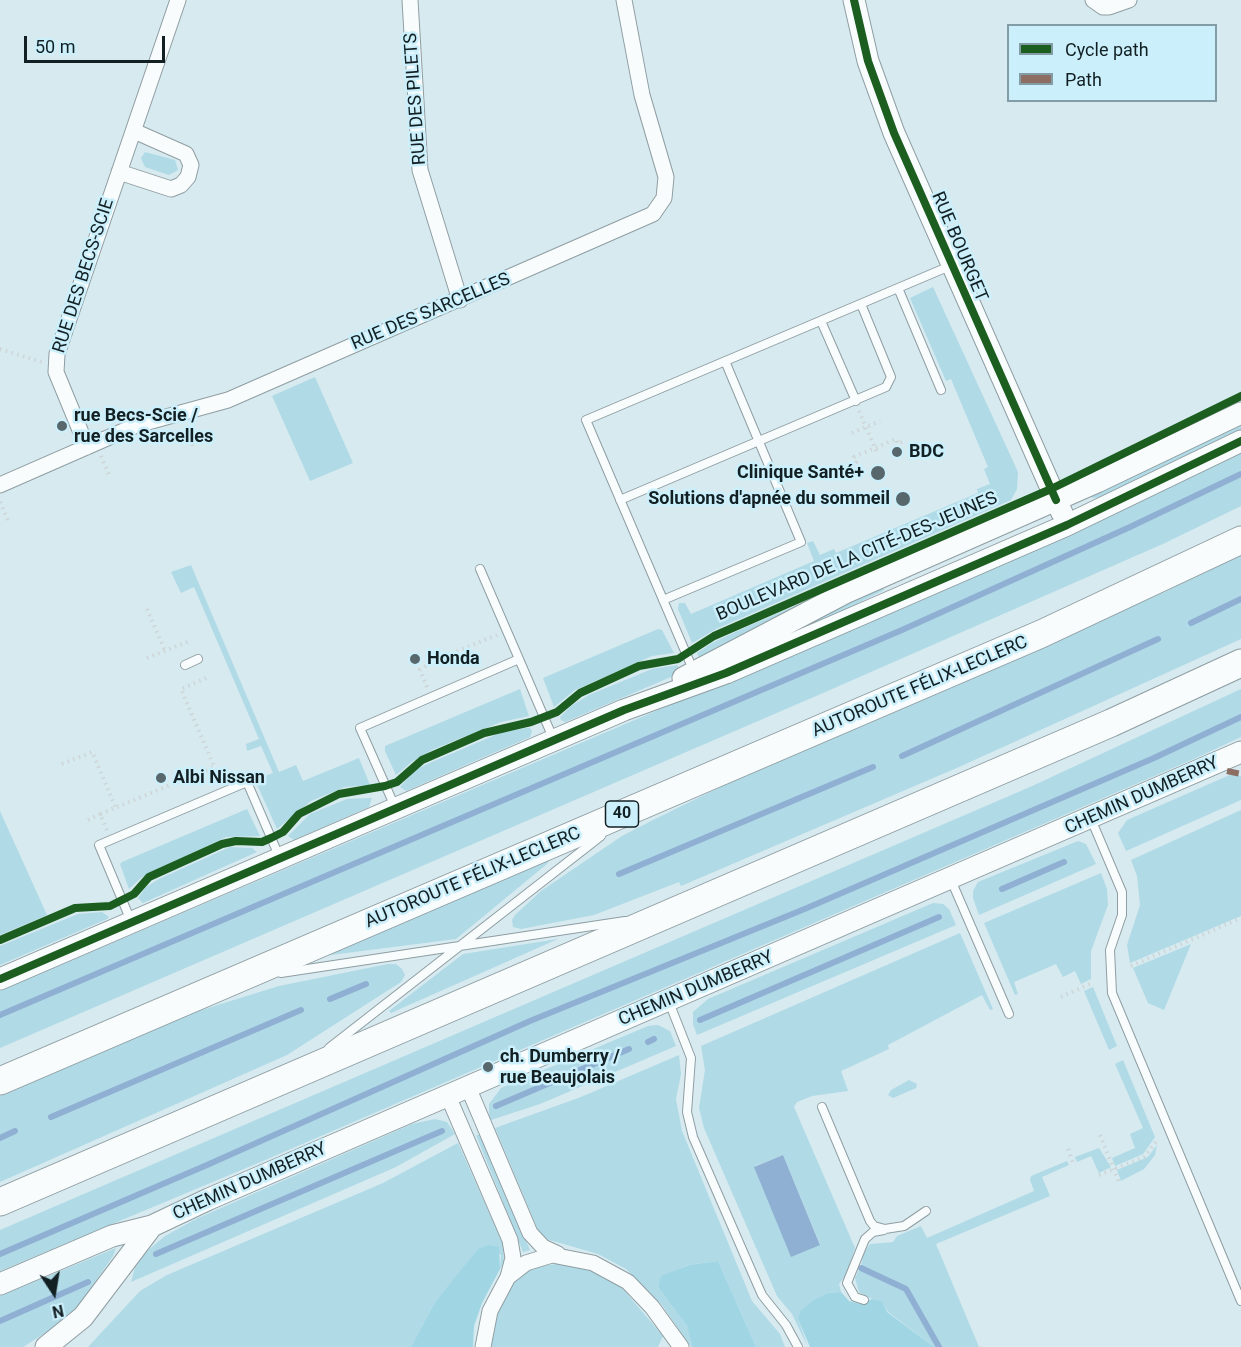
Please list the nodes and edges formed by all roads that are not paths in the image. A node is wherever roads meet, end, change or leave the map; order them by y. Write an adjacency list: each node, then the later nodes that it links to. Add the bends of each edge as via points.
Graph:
1 (178, 0): 7 (street, RUE DES BECS-SCIE)
2 (410, 0): 11 (street, RUE DES PILETS, via 420,170)
3 (624, 0): 11 (street, RUE DES SARCELLES, via 642,94 666,177 662,204 639,222)
4 (854, 0): 9 (street, RUE BOURGET, via 863,44 886,113)
5 (1092, 0): 6 (street, via 1102,7)
6 (1129, 0)
7 (134, 131): 8 (street, RUE DES BECS-SCIE); 8 (street, via 186,154 189,177 171,189)
8 (119, 172): 20 (street, RUE DES BECS-SCIE, via 56,362 59,380)
9 (951, 266): 10 (lane); 23 (street, RUE BOURGET)
10 (898, 288): 12 (lane); 15 (lane)
11 (460, 300): 20 (street, RUE DES SARCELLES, via 228,400 137,425)
12 (861, 304): 13 (lane); 16 (lane, via 891,377 886,387)
13 (821, 321): 14 (lane); 16 (lane)
14 (726, 361): 19 (lane); 22 (lane, via 586,420)
15 (940, 390)
16 (856, 401): 19 (lane)
17 (1241, 413): 23 (street, BOULEVARD DE LA CITÉ-DES-JEUNES)
18 (1241, 441): 24 (street, BOULEVARD DE LA CITÉ-DES-JEUNES)
19 (760, 442): 22 (lane); 27 (lane, via 801,542)
20 (87, 447): 21 (street, RUE DES SARCELLES)
21 (0, 485)
22 (620, 500): 27 (lane)
23 (1056, 500): 24 (street, RUE BOURGET); 32 (street, BOULEVARD DE LA CITÉ-DES-JEUNES, via 845,593)
24 (1068, 525): 32 (street, BOULEVARD DE LA CITÉ-DES-JEUNES)
25 (1241, 540): 35 (highway, AUTOROUTE FÉLIX-LECLERC / 40, via 1041,634)
26 (480, 568): 29 (lane)
27 (663, 600): 32 (lane)
28 (198, 659): 31 (lane)
29 (519, 659): 33 (lane); 36 (lane, via 360,728)
30 (1241, 663): 40 (highway)
31 (185, 665)
32 (696, 677): 33 (street, BOULEVARD DE LA CITÉ-DES-JEUNES)
33 (554, 741): 36 (street, BOULEVARD DE LA CITÉ-DES-JEUNES)
34 (1241, 752): 37 (street, CHEMIN DUMBERRY)
35 (660, 798): 42 (lane, via 592,842); 46 (highway, AUTOROUTE FÉLIX-LECLERC / 40)
36 (395, 809): 38 (street, BOULEVARD DE LA CITÉ-DES-JEUNES)
37 (1090, 818): 39 (street, CHEMIN DUMBERRY); 62 (lane, via 1122,892 1122,915 1110,950 1112,993)
38 (280, 858): 41 (street, BOULEVARD DE LA CITÉ-DES-JEUNES); 41 (lane, via 247,782 99,846)
39 (951, 880): 47 (street, CHEMIN DUMBERRY); 48 (lane)
40 (665, 915): 42 (lane); 49 (highway)
41 (131, 921): 45 (street, BOULEVARD DE LA CITÉ-DES-JEUNES)
42 (461, 945): 43 (lane); 49 (lane)
43 (276, 975)
44 (265, 977): 46 (lane)
45 (0, 978)
46 (211, 990): 50 (highway, AUTOROUTE FÉLIX-LECLERC / 40)
47 (669, 1000): 51 (street, CHEMIN DUMBERRY); 66 (lane, via 691,1058 687,1112 693,1137 762,1295)
48 (1009, 1014)
49 (298, 1073): 54 (highway)
50 (0, 1081)
51 (468, 1087): 52 (street, CHEMIN DUMBERRY); 58 (street, via 530,1233 543,1247)
52 (448, 1096): 56 (street, CHEMIN DUMBERRY); 59 (street, via 510,1240 513,1258)
53 (822, 1107): 57 (lane, via 870,1221)
54 (0, 1202)
55 (926, 1211): 57 (lane, via 904,1226)
56 (152, 1226): 60 (street, CHEMIN DUMBERRY, via 112,1236); 63 (street, CHEMIN DUMBERRY, via 83,1317)
57 (885, 1229): 61 (lane, via 866,1239 848,1283 855,1297)
58 (561, 1255): 59 (street, via 533,1260); 65 (street, via 593,1263 628,1282 664,1321)
59 (508, 1277): 64 (street, via 490,1311)
60 (0, 1284)
61 (864, 1300)
62 (1241, 1301)
63 (46, 1347)
64 (483, 1347)
65 (681, 1347)
66 (798, 1347)

